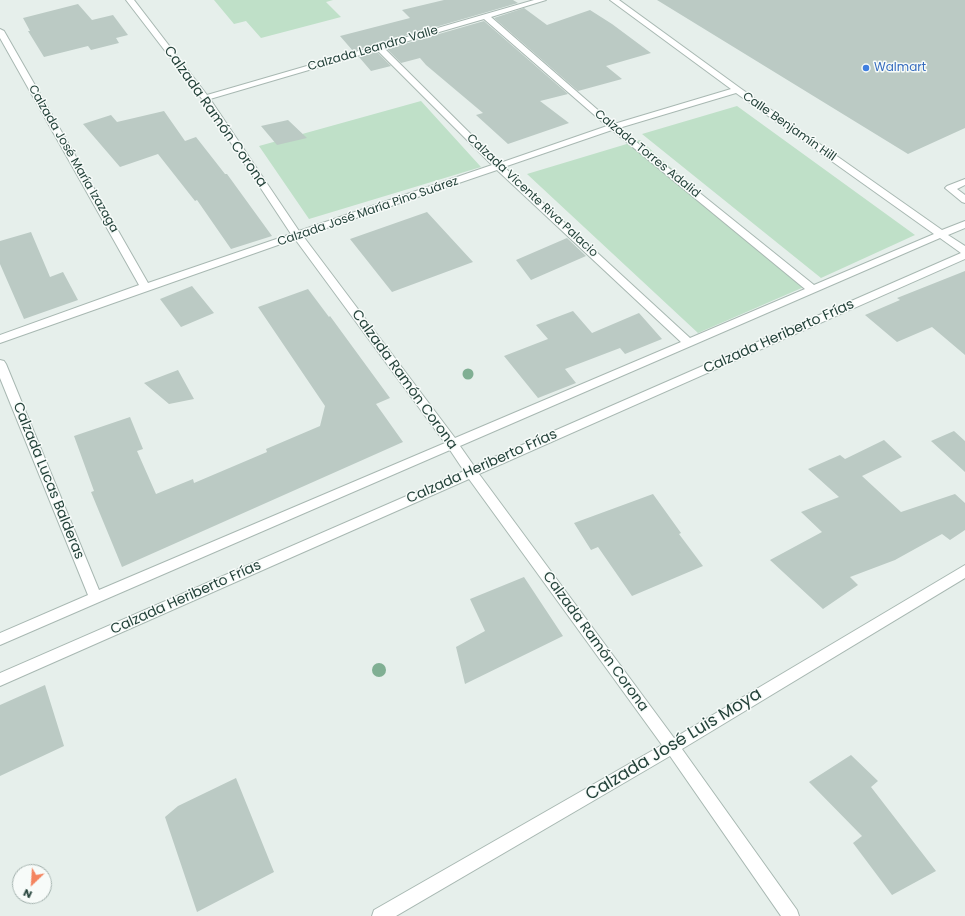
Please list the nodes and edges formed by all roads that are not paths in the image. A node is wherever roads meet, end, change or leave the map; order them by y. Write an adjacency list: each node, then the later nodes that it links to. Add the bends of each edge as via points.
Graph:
1 (130, 0): 8 (street, Calzada Ramón Corona)
2 (542, 0): 4 (street, Calzada Leandro Valle)
3 (614, 0): 7 (street, Calle Benjamín Hill)
4 (484, 16): 6 (street, Calzada Leandro Valle); 9 (street, Calzada Torres Adalid)
5 (0, 31): 18 (street, Calzada José María Izazaga)
6 (378, 47): 8 (street, Calzada Leandro Valle); 10 (street, Calzada Vicente Riva Palacio)
7 (737, 90): 9 (street, Calzada José María Pino Suárez); 14 (street, Calle Benjamín Hill)
8 (205, 98): 15 (street, Calzada Ramón Corona)
9 (613, 127): 10 (street, Calzada José María Pino Suárez); 19 (street, Calzada Torres Adalid)
10 (499, 167): 15 (street, Calzada José María Pino Suárez); 21 (street, Calzada Vicente Riva Palacio)
11 (965, 182): 12 (street, via 950,188)
12 (965, 200)
13 (965, 224): 14 (street, Calzada Heriberto Frías)
14 (941, 235): 16 (street, Calle Benjamín Hill); 19 (street, Calzada Heriberto Frías)
15 (298, 236): 18 (street, Calzada José María Pino Suárez); 23 (street, Calzada Ramón Corona)
16 (965, 251)
17 (965, 255): 24 (street, Calzada Heriberto Frías)
18 (145, 287): 20 (street, Calzada José María Pino Suárez)
19 (813, 290): 21 (street, Calzada Heriberto Frías)
20 (0, 339)
21 (689, 343): 23 (street, Calzada Heriberto Frías)
22 (0, 364): 26 (street, Calzada Lucas Balderas)
23 (452, 445): 24 (street, Calzada Ramón Corona); 26 (street, Calzada Heriberto Frías)
24 (471, 472): 28 (street, Calzada Heriberto Frías); 29 (street, Calzada Ramón Corona)
25 (965, 571): 29 (street, Calzada José Luis Moya)
26 (96, 598): 27 (street, Calzada Heriberto Frías)
27 (0, 639)
28 (0, 680)
29 (672, 747): 30 (street, Calzada José Luis Moya); 31 (street, Calzada Ramón Corona)
30 (380, 916)
31 (791, 916)

